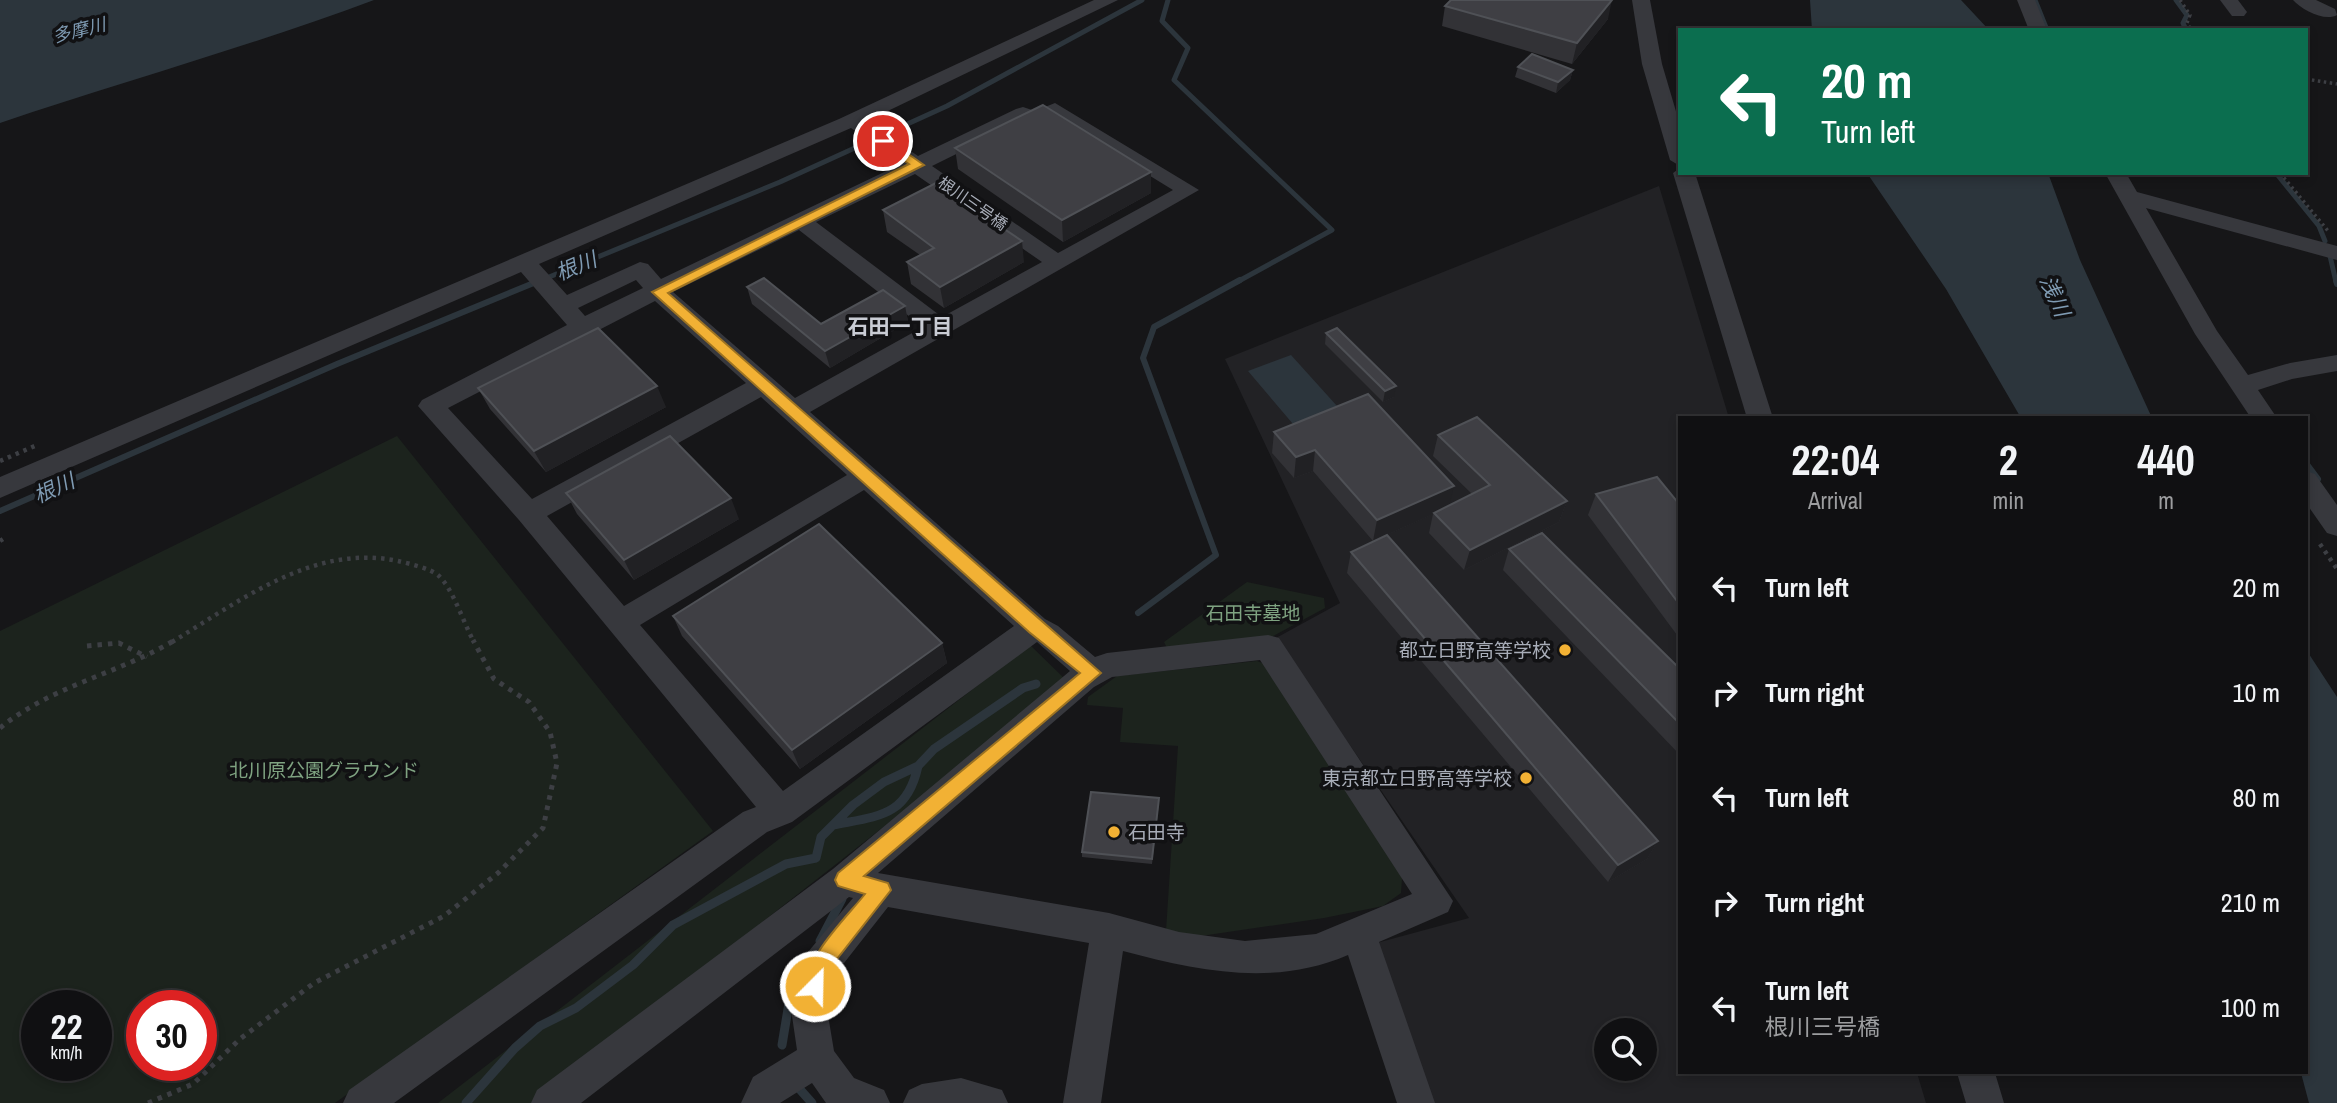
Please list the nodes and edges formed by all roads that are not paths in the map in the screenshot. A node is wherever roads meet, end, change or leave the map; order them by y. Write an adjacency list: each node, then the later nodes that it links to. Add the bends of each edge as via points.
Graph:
1 (1109, 0): 7 (street)
2 (1641, 0): 8 (street, via 1652,64)
3 (2026, 0): 6 (street)
4 (2302, 0): 5 (street)
5 (2329, 13)
6 (2037, 28)
7 (852, 120): 9 (street, 根川三号橋); 16 (street)
8 (1678, 153)
9 (918, 165): 13 (street); 15 (street, 根川三号橋); 15 (street, via 1023,113 1035,119 1055,109 1188,190)
10 (1685, 175): 24 (street)
11 (2116, 175): 12 (street)
12 (2127, 196): 14 (street); 22 (street)
13 (803, 222): 17 (street); 19 (street)
14 (2337, 253)
15 (1058, 263): 19 (street)
16 (543, 283): 17 (street, via 640,269); 18 (street); 28 (street)
17 (659, 292): 18 (street); 21 (street)
18 (582, 327): 29 (street, via 431,406)
19 (940, 328): 23 (street)
20 (2337, 363): 22 (street)
21 (764, 384): 23 (street); 29 (street)
22 (2242, 386): 25 (street)
23 (794, 410): 26 (street)
24 (1759, 416)
25 (2263, 416)
26 (867, 476): 31 (street); 32 (street)
27 (2308, 486): 30 (street)
28 (0, 488)
29 (529, 513): 31 (street)
30 (2326, 530)
31 (621, 622): 34 (street)
32 (1035, 627): 33 (street); 34 (street)
33 (1092, 673): 35 (street); 38 (street, via 1107,665 1268,647 1436,901)
34 (780, 812): 41 (street, via 755,822)
35 (845, 880): 36 (street); 42 (street)
36 (881, 890): 37 (street); 39 (street, via 821,964 809,1009)
37 (1110, 930): 38 (street, via 1179,949 1245,958 1317,951); 47 (street)
38 (1359, 935): 48 (street)
39 (817, 1059): 43 (street, via 766,1090); 44 (street, via 842,1093)
40 (1976, 1074): 49 (street)
41 (362, 1103)
42 (550, 1103)
43 (760, 1103)
44 (870, 1103)
45 (922, 1103): 46 (street, via 961,1097)
46 (989, 1103)
47 (1082, 1103)
48 (1416, 1103)
49 (1985, 1103)

